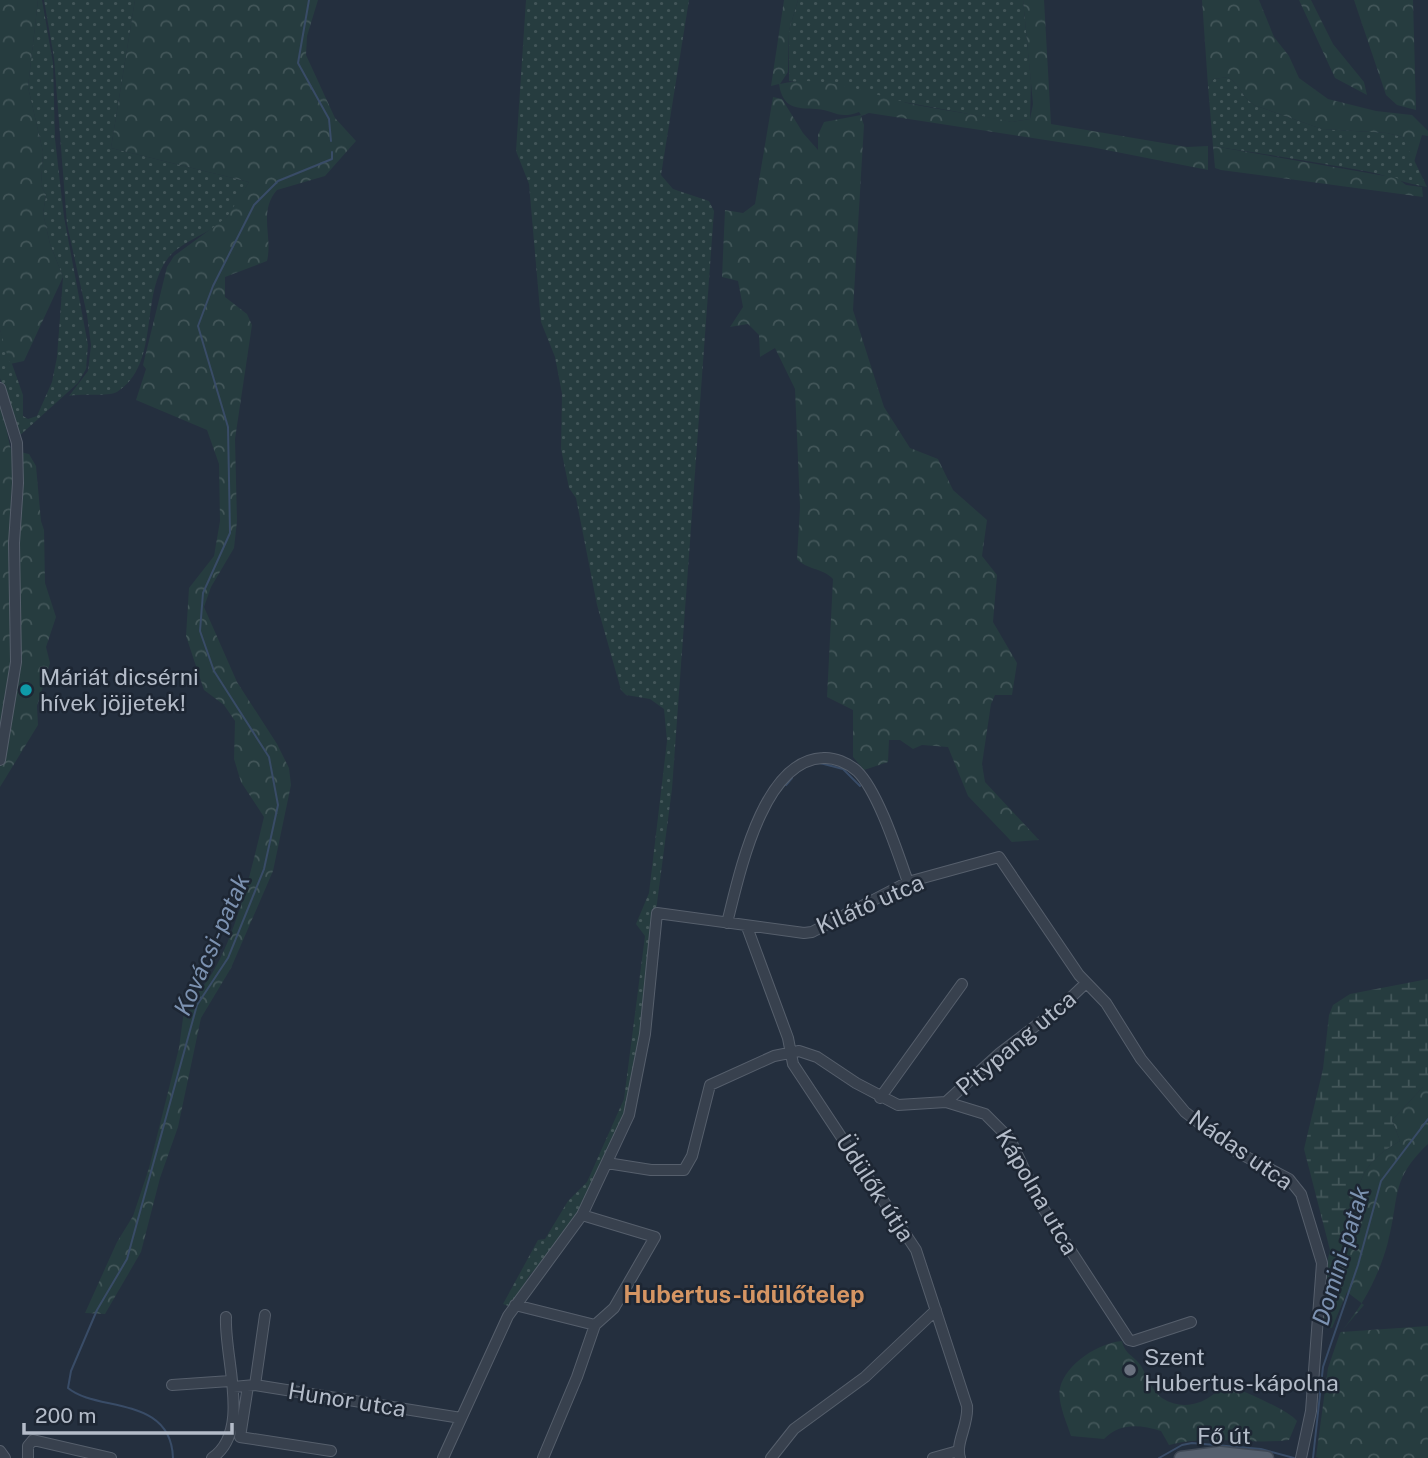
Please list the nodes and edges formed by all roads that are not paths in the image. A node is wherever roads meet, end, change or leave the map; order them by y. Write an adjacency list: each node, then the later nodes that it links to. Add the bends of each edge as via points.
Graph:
1 (0, 388): 2 (street, via 17,443 16,662)
2 (0, 760)
3 (999, 857): 4 (street, Kilátó utca); 8 (street, Nádas utca)
4 (908, 882): 5 (street, via 857,771 844,762 814,758 783,776 775,789 747,849); 6 (street, Kilátó utca, via 812,932)
5 (727, 923): 6 (street, Kilátó utca); 12 (street, Kilátó utca, via 657,913 636,1088)
6 (747, 927): 9 (street, Üdülők útja)
7 (962, 984): 10 (street)
8 (1085, 984): 11 (street, Pitypang utca); 38 (street, Nádas utca, via 1106,1003 1141,1059 1185,1112 1237,1152 1289,1179 1301,1194 1322,1263 1311,1410)
9 (792, 1051): 10 (street, Kápolna utca, via 811,1054); 12 (street, via 710,1085 692,1156 684,1170); 15 (street, Üdülők útja, via 793,1064 916,1250)
10 (880, 1098): 11 (street, Kápolna utca, via 906,1107)
11 (946, 1102): 18 (street, Kápolna utca, via 977,1109 1001,1127 1059,1235 1129,1340)
12 (607, 1163): 13 (street)
13 (582, 1215): 14 (street); 19 (street, via 655,1237 614,1308)
14 (515, 1304): 19 (street); 23 (street)
15 (936, 1310): 27 (street, Üdülők útja, via 967,1406); 34 (street, via 865,1377 794,1429)
16 (265, 1315): 22 (street)
17 (226, 1317): 20 (street)
18 (1191, 1322)
19 (595, 1325): 33 (street)
20 (231, 1384): 21 (street, Hunor utca); 22 (street, Hunor utca); 28 (street, via 235,1417)
21 (172, 1385)
22 (251, 1385): 23 (street, Hunor utca); 24 (street, via 240,1437)
23 (461, 1418): 32 (street)
24 (331, 1451)
25 (0, 1452): 29 (street)
26 (86, 1455): 30 (street, via 33,1440); 31 (street)
27 (959, 1455): 35 (street)
28 (220, 1456)
29 (5, 1458)
30 (28, 1458)
31 (111, 1458)
32 (443, 1458)
33 (543, 1458)
34 (771, 1458)
35 (933, 1458)
36 (1181, 1458): 37 (main road, Fő út, via 1220,1453)
37 (1267, 1458)
38 (1301, 1458)

